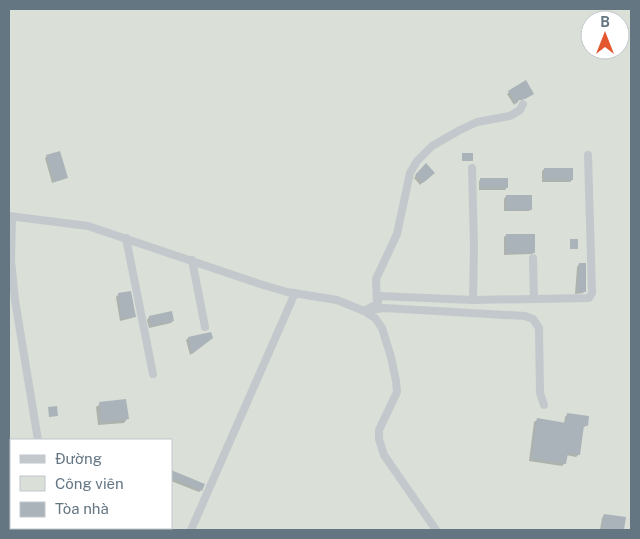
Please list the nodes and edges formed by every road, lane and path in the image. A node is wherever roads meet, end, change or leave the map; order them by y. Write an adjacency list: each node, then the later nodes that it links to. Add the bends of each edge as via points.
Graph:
1 (523, 104): 11 (street, via 510,116 477,122 460,130 432,146 418,161 410,173 397,234 376,279)
2 (588, 155): 9 (street, via 592,257 590,296)
3 (472, 168): 10 (street)
4 (10, 217): 5 (street, via 88,226); 16 (street, via 15,300)
5 (126, 238): 7 (street); 14 (street)
6 (533, 258): 9 (street)
7 (192, 260): 8 (street); 13 (street)
8 (295, 293): 12 (street, via 337,300); 17 (street)
9 (534, 299): 10 (street)
10 (473, 300): 11 (street, via 380,296)
11 (377, 304): 12 (street)
12 (364, 311): 15 (street, via 384,308 533,319 538,328 540,392); 18 (street, via 382,328 396,381 394,401 379,430 381,448)
13 (206, 327)
14 (153, 374)
15 (544, 405)
16 (38, 439)
17 (191, 530)
18 (436, 530)

